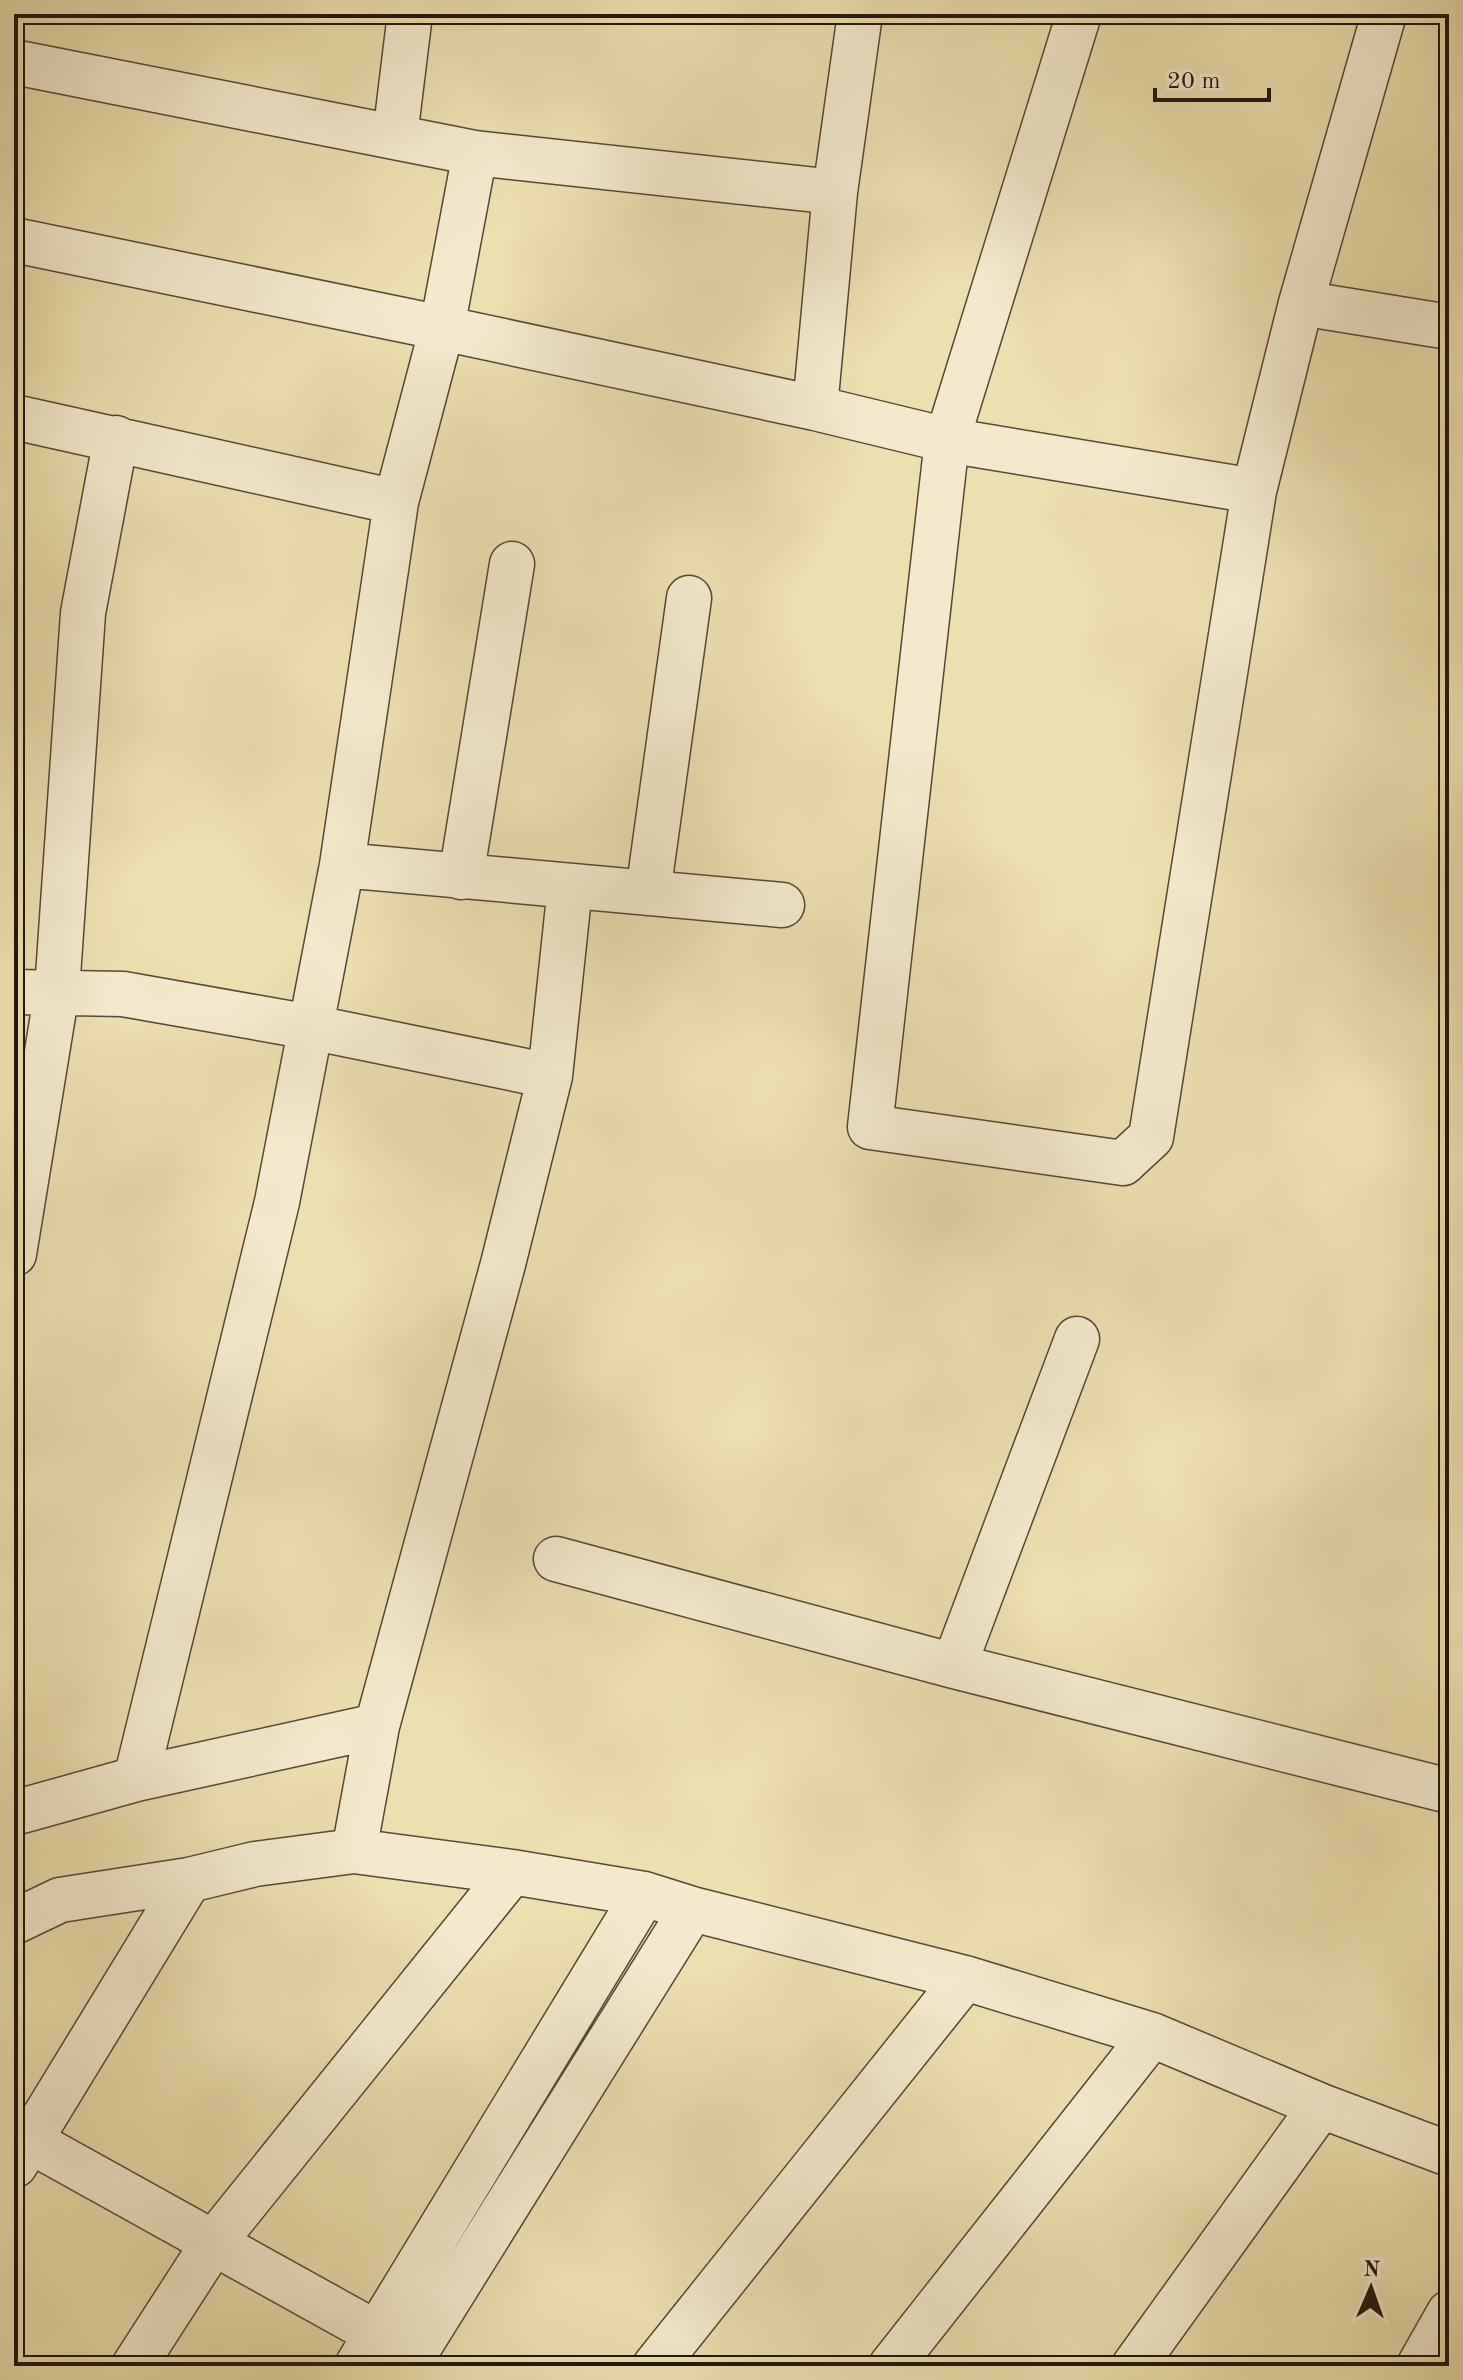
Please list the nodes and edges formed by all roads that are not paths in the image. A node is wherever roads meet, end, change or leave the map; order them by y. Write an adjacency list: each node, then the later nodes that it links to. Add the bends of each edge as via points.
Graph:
1 (410, 14): 6 (street)
2 (860, 14): 8 (street)
3 (1079, 14): 16 (street)
4 (1384, 14): 10 (street)
5 (14, 62): 6 (street)
6 (395, 136): 7 (street)
7 (475, 153): 8 (street); 12 (street)
8 (835, 192): 13 (street)
9 (14, 240): 12 (street)
10 (1301, 303): 11 (street); 17 (street)
11 (1449, 327)
12 (442, 328): 13 (street); 18 (street)
13 (815, 408): 16 (street)
14 (14, 417): 15 (street)
15 (116, 438): 18 (street); 26 (street, via 83,613)
16 (947, 440): 17 (street); 17 (street, via 870,1127 1123,1163 1151,1137)
17 (1254, 491)
18 (396, 502): 21 (street)
19 (512, 564): 22 (street)
20 (689, 598): 24 (street)
21 (342, 865): 22 (street); 28 (street)
22 (461, 877): 23 (street)
23 (570, 887): 24 (street); 29 (street)
24 (648, 893): 25 (street)
25 (782, 905)
26 (57, 991): 27 (street); 28 (street, via 123,994); 30 (street)
27 (14, 992)
28 (310, 1027): 29 (street); 35 (street, via 277,1202)
29 (550, 1076): 34 (street)
30 (14, 1254)
31 (1077, 1339): 33 (street)
32 (556, 1559): 33 (street)
33 (954, 1666): 36 (street)
34 (377, 1726): 35 (street); 38 (street)
35 (136, 1779): 37 (street)
36 (1449, 1791)
37 (14, 1813)
38 (354, 1851): 39 (street); 40 (street, via 255,1864)
39 (512, 1872): 41 (street); 49 (street)
40 (189, 1880): 43 (street, via 60,1900); 47 (street)
41 (644, 1894): 42 (street); 51 (street)
42 (692, 1909): 44 (street); 52 (street)
43 (14, 1922)
44 (965, 1978): 45 (street); 54 (street)
45 (1152, 2035): 46 (street); 55 (street)
46 (1321, 2106): 48 (street); 56 (street)
47 (19, 2147): 49 (street)
48 (1449, 2154)
49 (214, 2242): 51 (street); 53 (street)
50 (1449, 2313): 57 (street)
51 (367, 2350): 52 (street)
52 (419, 2362)
53 (134, 2366)
54 (655, 2366)
55 (891, 2366)
56 (1134, 2366)
57 (1419, 2366)

